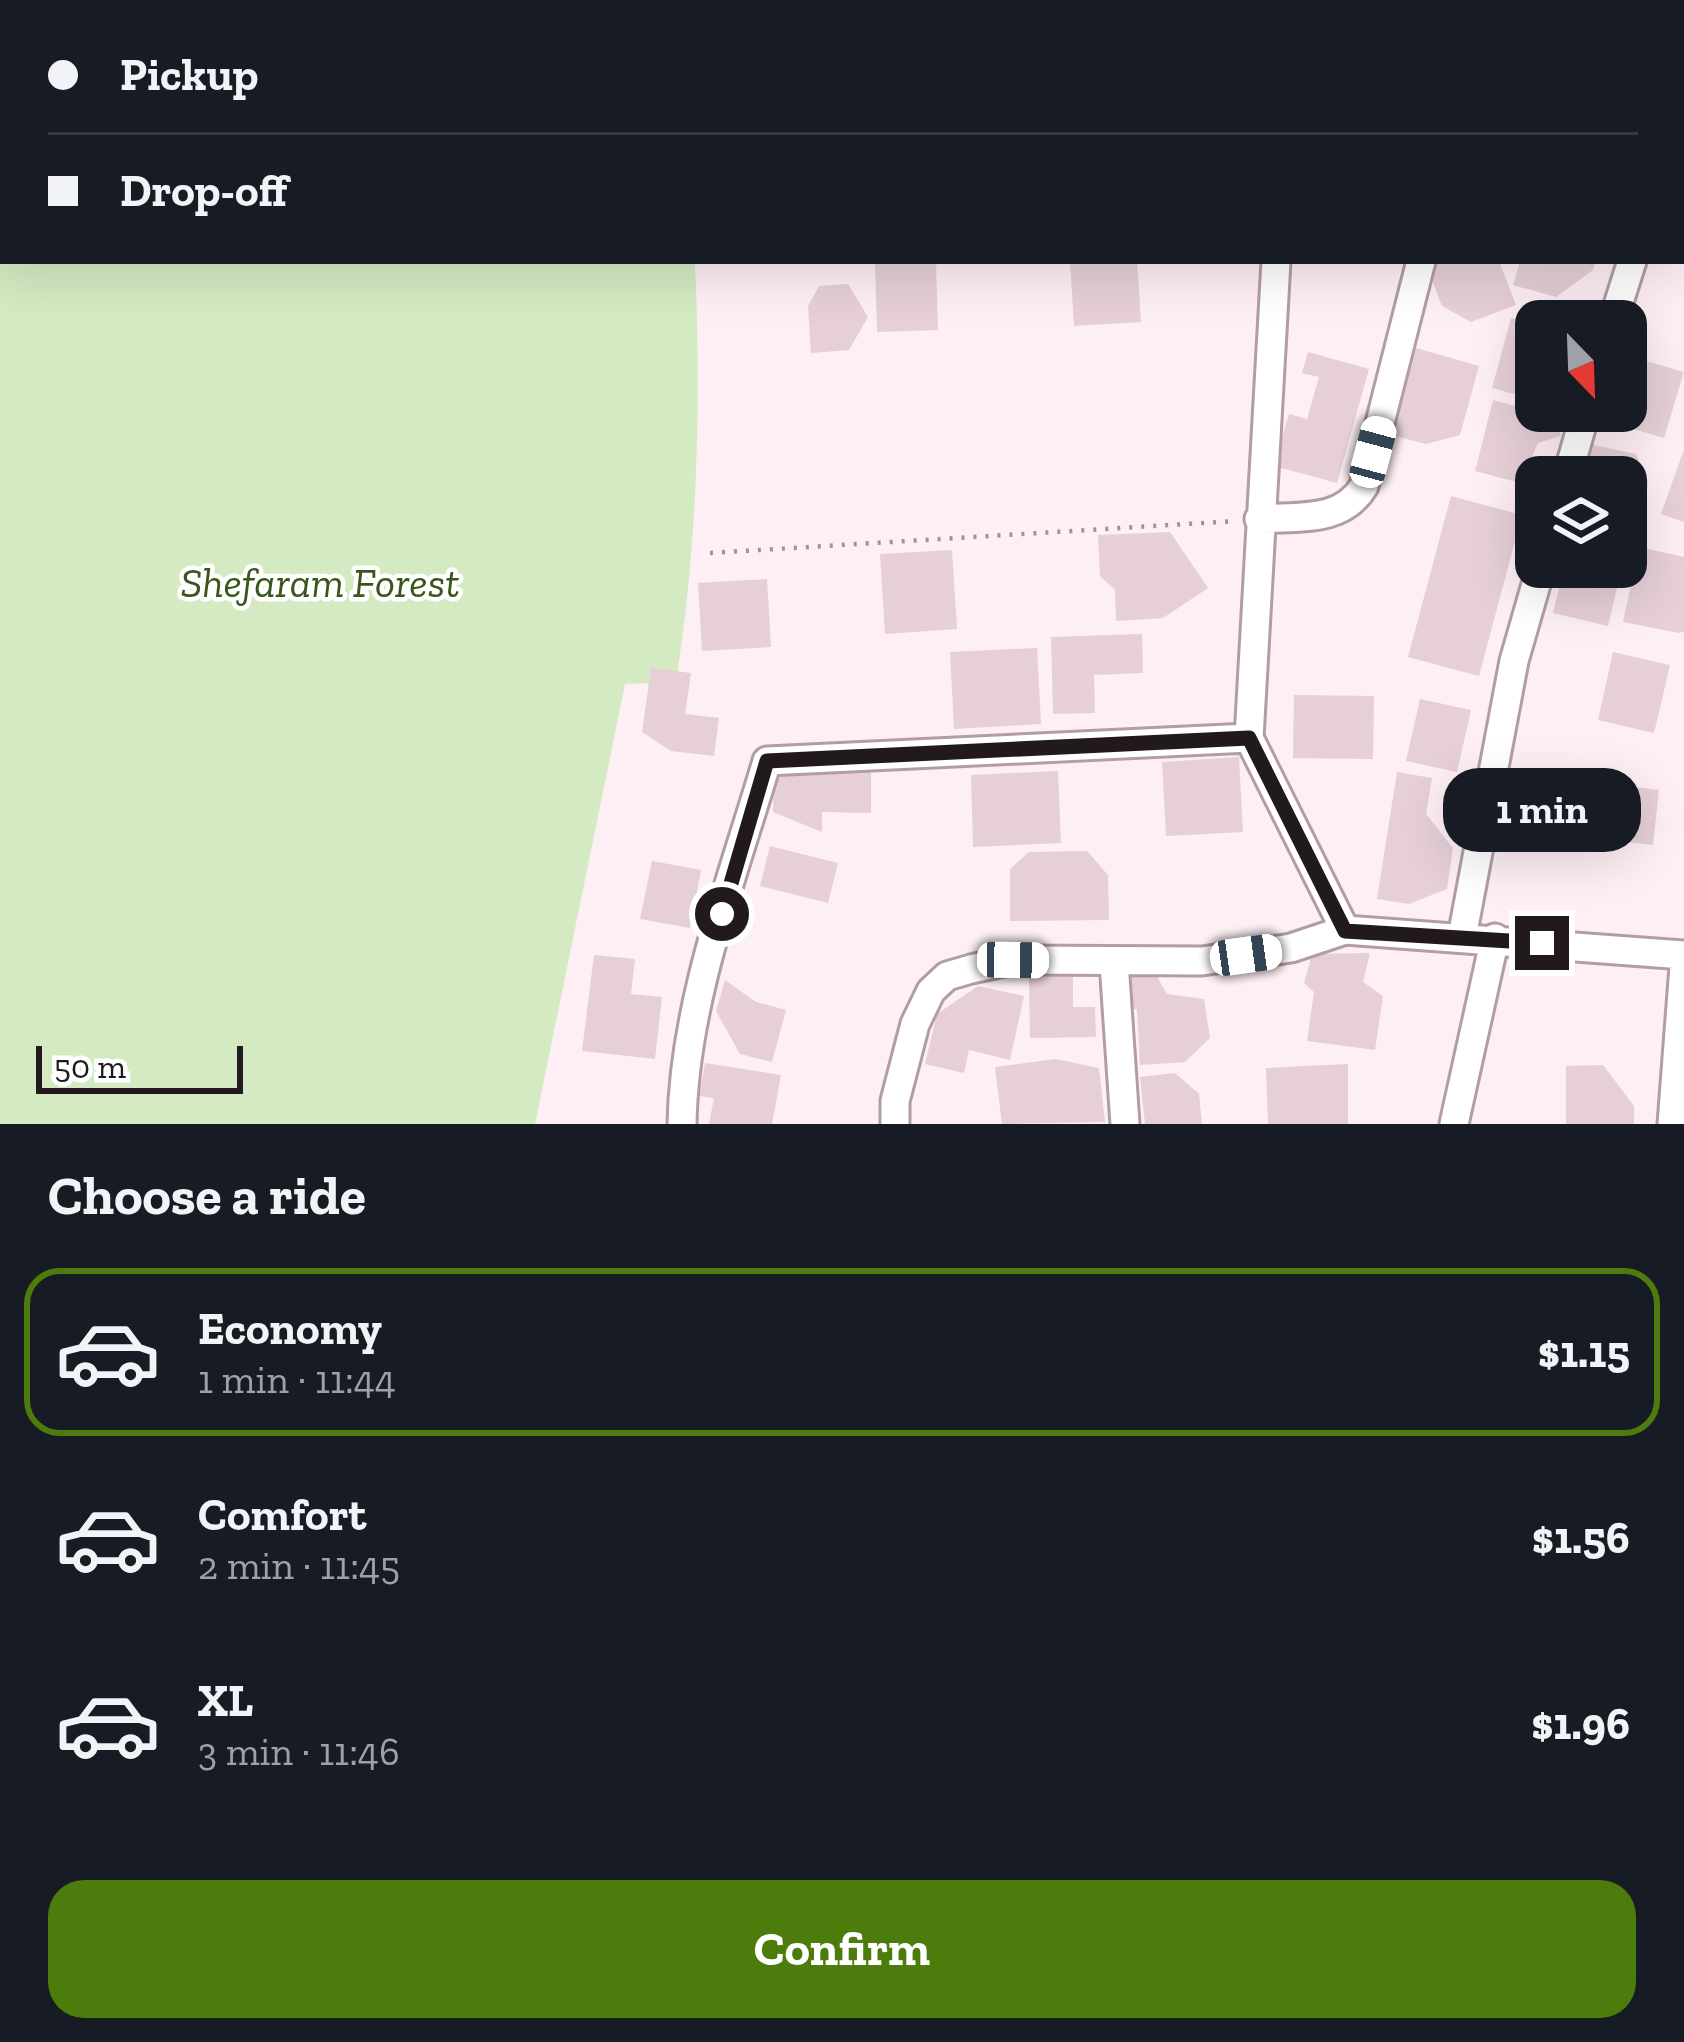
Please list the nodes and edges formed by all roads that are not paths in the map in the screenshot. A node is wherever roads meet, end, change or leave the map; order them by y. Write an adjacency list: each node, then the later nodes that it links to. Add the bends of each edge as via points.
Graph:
1 (1276, 264): 5 (street)
2 (1420, 264): 5 (street, via 1354,502 1333,514)
3 (1631, 264): 4 (street)
4 (1620, 300)
5 (1259, 519): 7 (street)
6 (1535, 588): 9 (street)
7 (1249, 738): 8 (street); 14 (street, via 767,761 711,953)
8 (1345, 931): 9 (street); 12 (street, via 1224,958)
9 (1462, 937): 10 (street)
10 (1495, 938): 11 (street); 17 (street)
11 (1684, 956)
12 (1114, 962): 15 (street, via 1013,960 947,976 915,1024); 16 (street)
13 (1684, 966): 18 (street)
14 (682, 1124)
15 (895, 1124)
16 (1125, 1124)
17 (1454, 1124)
18 (1672, 1124)

